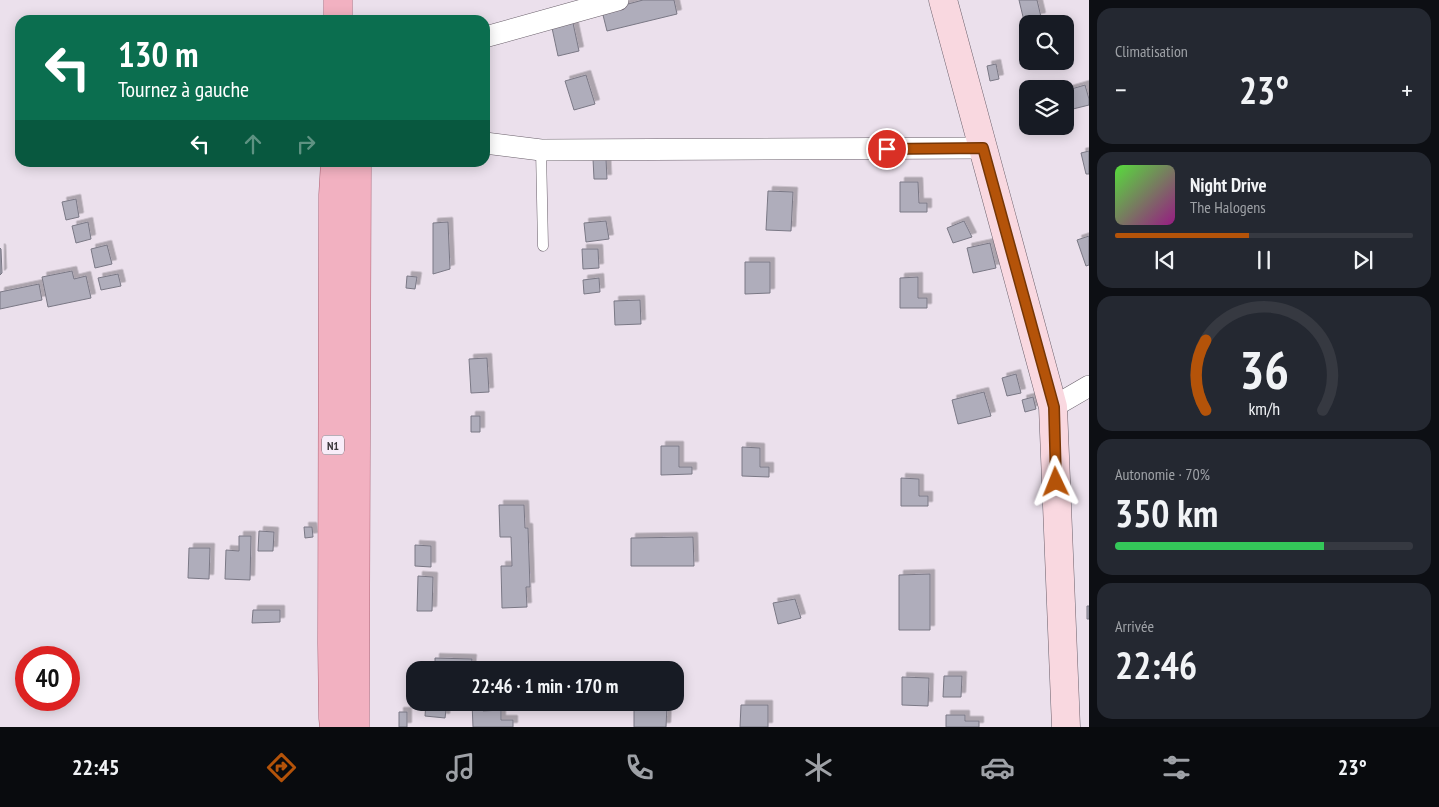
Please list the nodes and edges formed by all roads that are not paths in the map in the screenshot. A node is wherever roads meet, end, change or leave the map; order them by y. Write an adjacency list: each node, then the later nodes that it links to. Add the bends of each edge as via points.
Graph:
1 (338, 0): 5 (main road)
2 (356, 0): 6 (main road)
3 (618, 0): 7 (street)
4 (943, 0): 9 (street)
5 (338, 15)
6 (356, 15)
7 (490, 36)
8 (490, 144): 10 (street)
9 (983, 148): 10 (street); 15 (street)
10 (541, 150): 13 (lane)
11 (334, 167): 16 (main road, N1)
12 (357, 167): 17 (main road, N1)
13 (543, 246)
14 (1089, 386): 15 (street)
15 (1054, 407): 18 (street)
16 (334, 727)
17 (355, 727)
18 (1066, 727)

